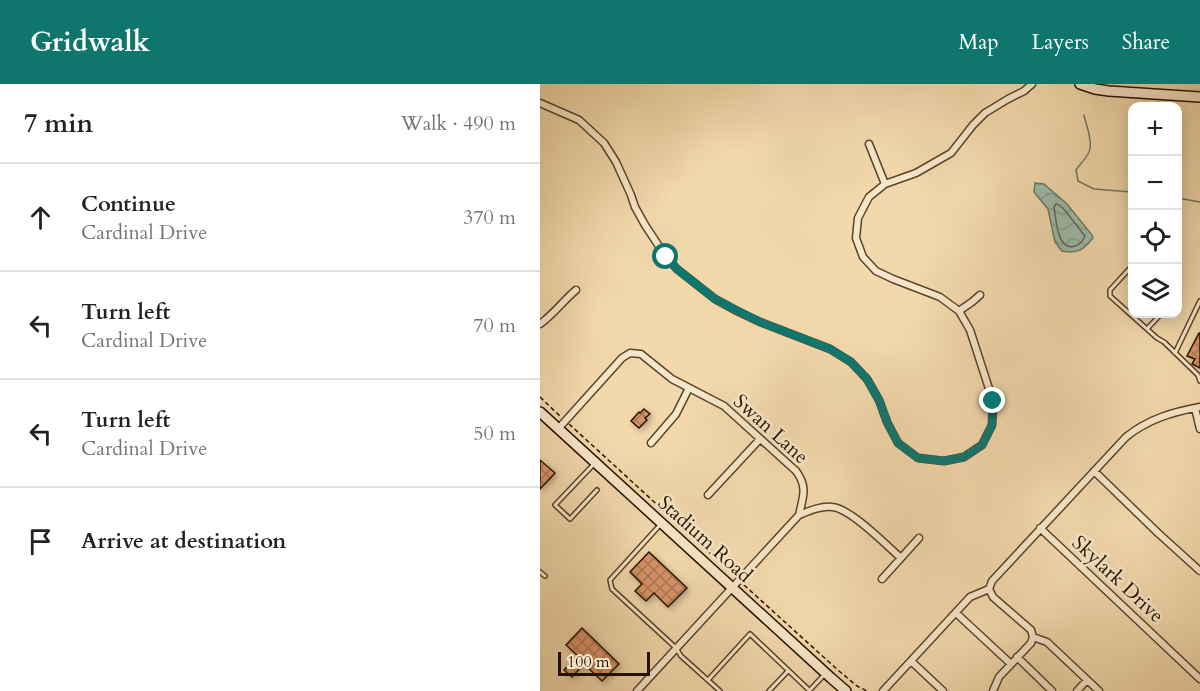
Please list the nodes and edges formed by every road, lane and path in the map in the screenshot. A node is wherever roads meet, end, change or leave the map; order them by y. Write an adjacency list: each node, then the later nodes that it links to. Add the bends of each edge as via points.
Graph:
1 (1032, 84): 6 (street, via 986,113 951,153 916,173)
2 (1080, 84): 3 (street, via 1109,91)
3 (1200, 98)
4 (540, 103): 11 (street, via 579,120 604,143 645,225 677,269 737,311 830,349 851,362 867,379 898,443 918,458 944,461 964,457 982,445 992,425 993,401 986,376)
5 (870, 144): 6 (street)
6 (885, 184): 11 (street, via 869,197 858,218 856,238 863,257 876,271 940,297)
7 (1128, 270): 12 (lane, via 1110,290 1110,297)
8 (576, 290): 15 (street)
9 (980, 295): 11 (street)
10 (1200, 301): 17 (lane)
11 (959, 311)
12 (1128, 313)
13 (1134, 318): 16 (lane)
14 (1157, 318): 16 (lane)
15 (540, 324)
16 (1147, 329): 17 (lane)
17 (1175, 353): 18 (lane)
18 (1200, 381)
19 (689, 388): 23 (street, Swan Lane, via 641,354 630,353); 26 (street, Swan Lane, via 724,406); 27 (street, via 676,414)
20 (540, 398): 23 (path)
21 (1198, 407): 25 (street); 29 (street, via 1168,414 1137,428)
22 (540, 412): 24 (street, Stadium Road)
23 (566, 421): 24 (street, Swan Lane); 41 (path)
24 (558, 429): 28 (street, Stadium Road)
25 (1200, 429)
26 (760, 439): 31 (street); 32 (street, Swan Lane, via 801,477 804,490)
27 (651, 443)
28 (595, 463): 30 (lane, via 555,505 570,519); 33 (street, Stadium Road)
29 (1094, 471): 34 (street); 37 (street)
30 (597, 490)
31 (708, 495)
32 (799, 515): 36 (street, via 818,508 838,508); 41 (street)
33 (661, 523): 42 (street, Stadium Road); 46 (lane, via 610,580 612,589)
34 (1040, 528): 43 (street); 52 (street, Skylark Drive)
35 (919, 538): 36 (street)
36 (901, 558): 40 (street)
37 (1200, 570)
38 (540, 572): 39 (lane)
39 (544, 576)
40 (882, 579)
41 (740, 580): 42 (street); 60 (path, via 839,671)
42 (732, 588): 46 (street); 51 (street, Stadium Road)
43 (989, 589): 44 (street, via 970,597); 45 (street, via 1031,630)
44 (956, 613): 48 (street); 49 (street)
45 (1033, 637): 47 (street); 54 (street, via 1047,642)
46 (676, 648): 53 (lane); 55 (street)
47 (1017, 657): 49 (street); 64 (street)
48 (911, 661): 61 (street); 62 (street)
49 (1011, 664): 63 (street)
50 (788, 670): 53 (lane, via 750,634); 57 (lane); 58 (lane)
51 (825, 673): 58 (lane); 59 (street, Stadium Road)
52 (1200, 679)
53 (708, 680): 56 (lane)
54 (1087, 680): 65 (street); 66 (street)
55 (637, 691)
56 (720, 691)
57 (769, 691)
58 (809, 691)
59 (846, 691)
60 (867, 691)
61 (884, 691)
62 (943, 691)
63 (993, 691)
64 (1052, 691)
65 (1077, 691)
66 (1099, 691)

